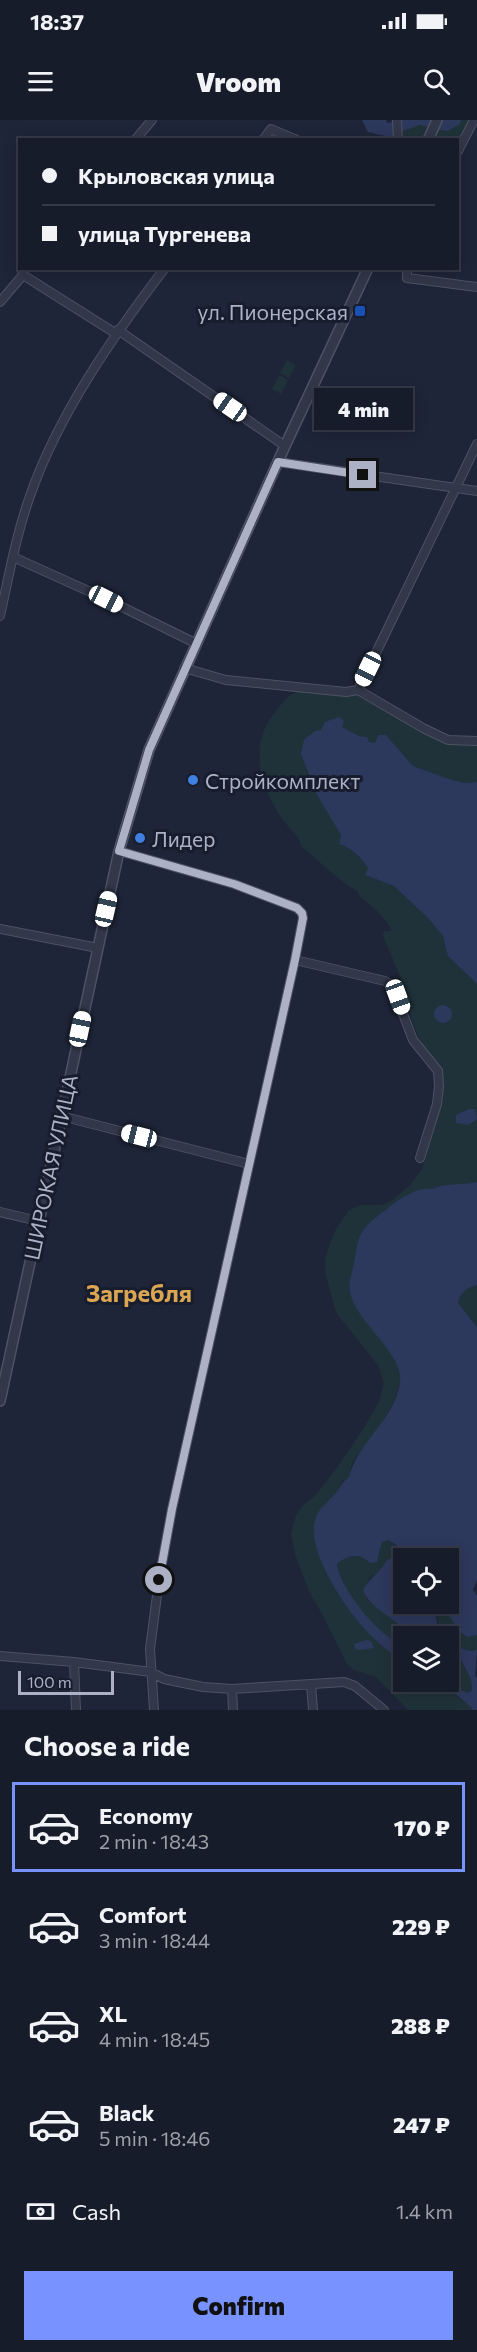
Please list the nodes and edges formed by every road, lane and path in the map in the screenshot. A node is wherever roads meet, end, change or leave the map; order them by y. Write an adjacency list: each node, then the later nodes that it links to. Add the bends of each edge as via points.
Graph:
1 (152, 120): 5 (street)
2 (397, 120): 8 (street)
3 (437, 120): 9 (street)
4 (474, 120): 10 (street)
5 (137, 138)
6 (265, 138): 7 (street, via 272,129)
7 (292, 138)
8 (398, 138)
9 (429, 138)
10 (459, 149)
11 (164, 270): 17 (street)
12 (367, 270): 19 (street, ШИРОКАЯ УЛИЦА)
13 (407, 270): 15 (street, via 407,278)
14 (22, 272): 16 (street); 17 (street)
15 (477, 286)
16 (0, 302)
17 (117, 332): 19 (street); 23 (street, via 45,456 23,515)
18 (477, 444): 21 (street)
19 (285, 446): 20 (street, ШИРОКАЯ УЛИЦА)
20 (278, 462): 21 (street); 25 (street, ШИРОКАЯ УЛИЦА)
21 (456, 489): 22 (street); 27 (street)
22 (477, 491)
23 (13, 557): 24 (street); 25 (street)
24 (0, 616)
25 (195, 643): 26 (street, ШИРОКАЯ УЛИЦА)
26 (184, 668): 27 (street, via 226,680); 29 (street, ШИРОКАЯ УЛИЦА, via 141,770)
27 (358, 690): 28 (street, via 448,740)
28 (477, 741)
29 (119, 851): 31 (street, ШИРОКАЯ УЛИЦА); 32 (street, via 234,884 297,908 302,913 302,926)
30 (0, 929): 31 (street)
31 (98, 948): 33 (street, ШИРОКАЯ УЛИЦА)
32 (295, 960): 34 (street, via 392,985 413,1040 438,1071 437,1104); 35 (street)
33 (61, 1116): 35 (street); 37 (street, ШИРОКАЯ УЛИЦА)
34 (420, 1158)
35 (249, 1164): 41 (street, via 172,1509 153,1620)
36 (0, 1212): 37 (street)
37 (38, 1221): 38 (street, ШИРОКАЯ УЛИЦА)
38 (0, 1401)
39 (0, 1656): 40 (street)
40 (74, 1662): 41 (street); 44 (street)
41 (151, 1672): 43 (street, via 183,1684); 45 (street)
42 (311, 1684): 43 (street); 47 (street); 48 (street, via 344,1682 355,1686)
43 (232, 1689): 46 (street)
44 (76, 1710)
45 (154, 1710)
46 (233, 1710)
47 (313, 1710)
48 (384, 1710)

